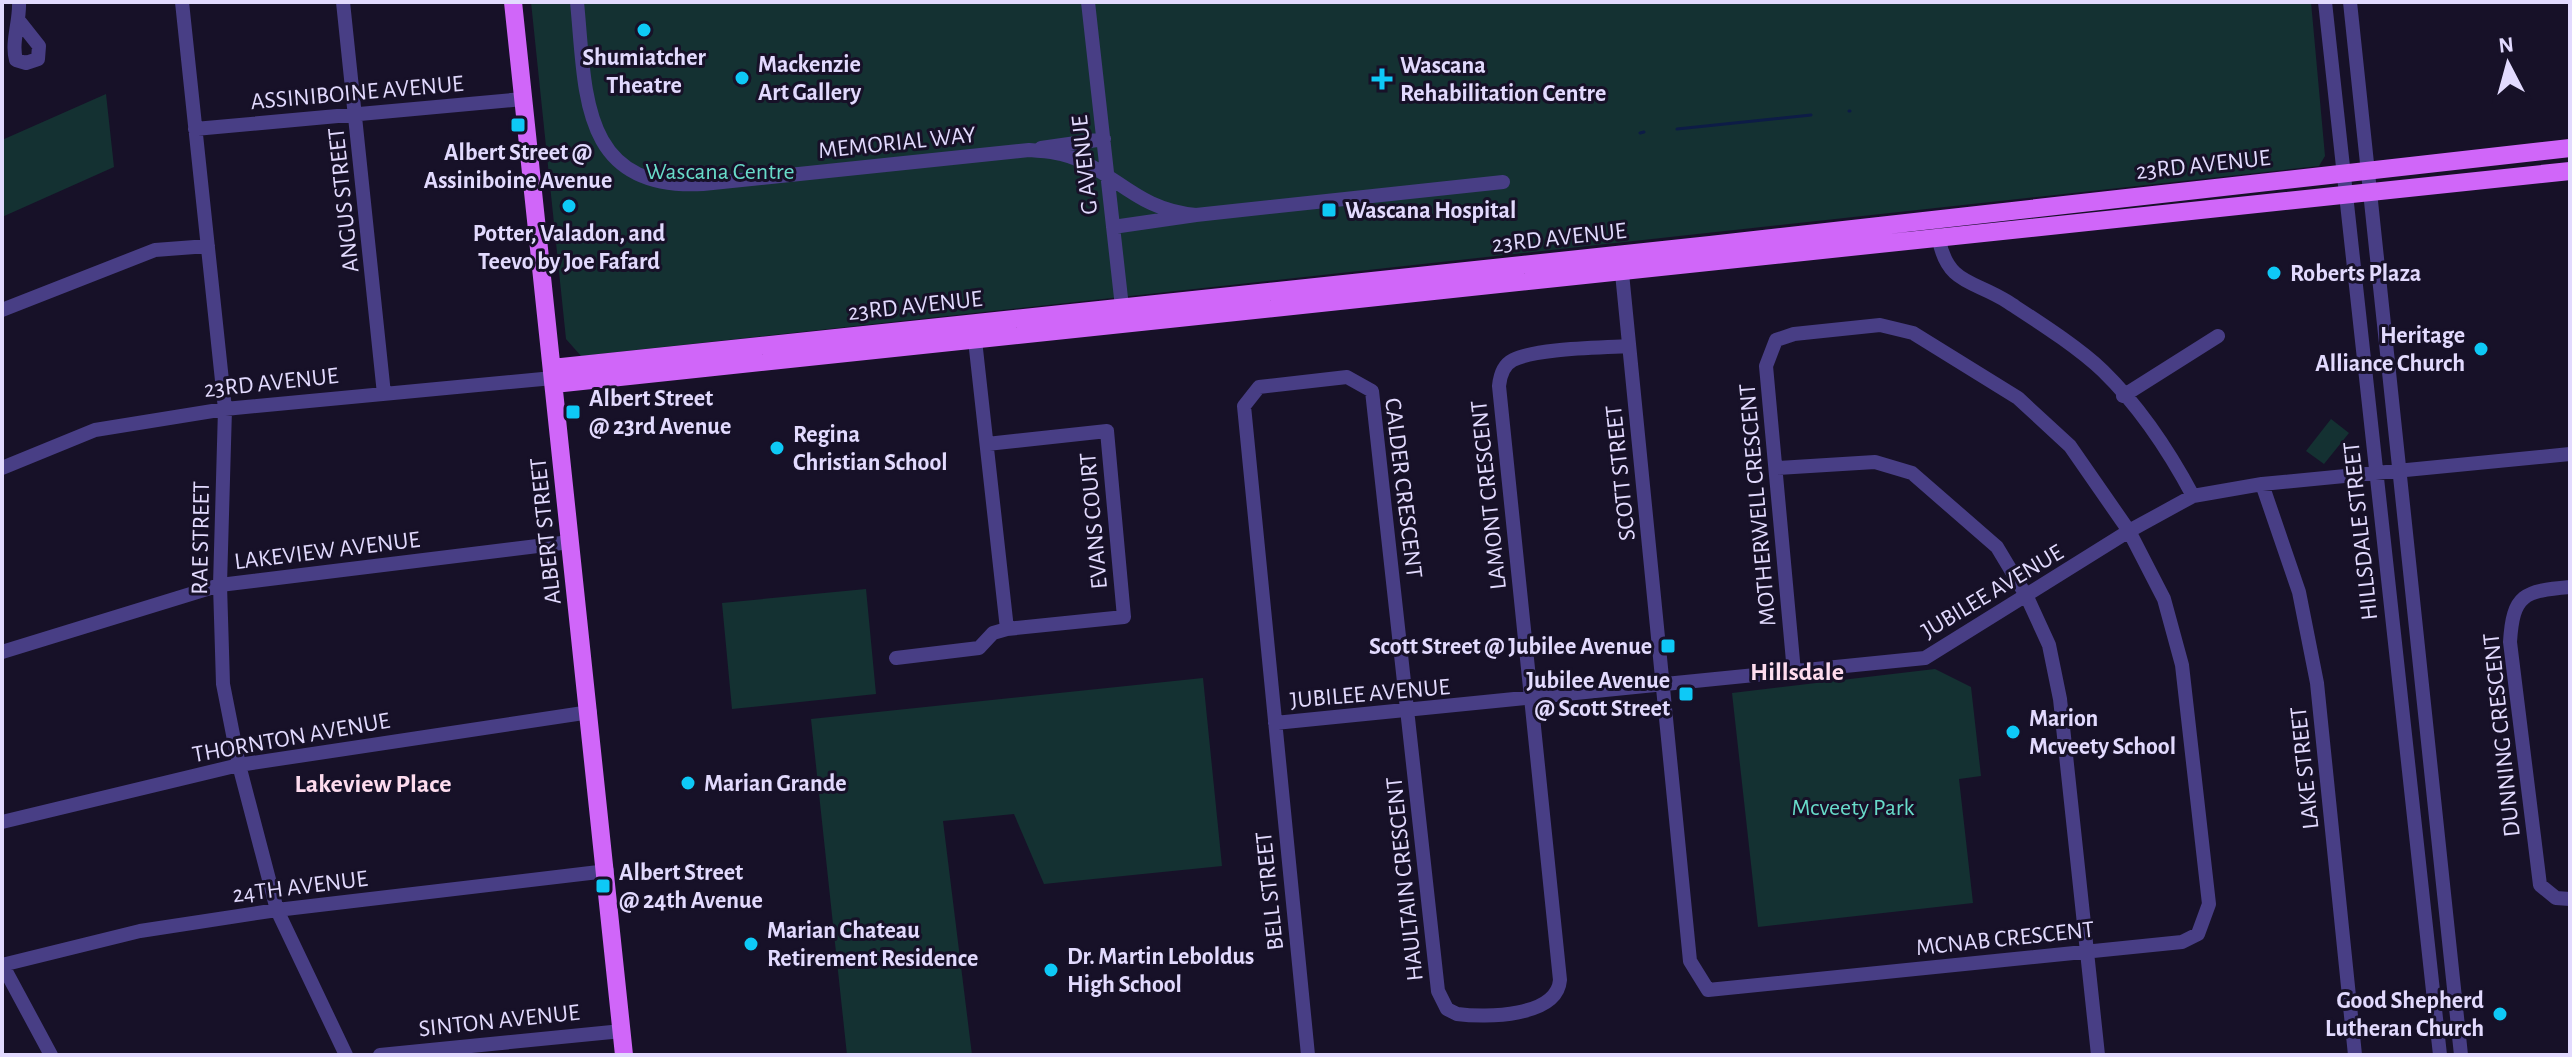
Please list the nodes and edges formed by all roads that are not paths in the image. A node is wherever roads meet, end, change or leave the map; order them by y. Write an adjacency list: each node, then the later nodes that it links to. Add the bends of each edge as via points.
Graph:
1 (19, 2): 9 (street)
2 (182, 2): 12 (street, RAE STREET)
3 (343, 2): 11 (street, ANGUS STREET)
4 (513, 2): 10 (main road, ALBERT STREET)
5 (577, 2): 15 (street, MEMORIAL WAY, via 584,95 595,130 625,167 654,181 703,184)
6 (1088, 2): 13 (street, G AVENUE)
7 (2325, 2): 18 (street, HILLSDALE STREET)
8 (2350, 2): 16 (street, HILLSDALE STREET)
9 (20, 22)
10 (523, 99): 11 (street, ASSINIBOINE AVENUE); 33 (main road, ALBERT STREET)
11 (357, 115): 12 (street, ASSINIBOINE AVENUE); 34 (street, ANGUS STREET)
12 (195, 129): 26 (street, RAE STREET)
13 (1104, 139): 15 (street); 19 (street, G AVENUE)
14 (2570, 148): 16 (main road, 23RD AVENUE)
15 (1029, 150): 19 (street, MEMORIAL WAY, via 1062,154)
16 (2367, 169): 18 (main road, 23RD AVENUE); 21 (street, HILLSDALE STREET)
17 (2570, 171): 21 (main road, 23RD AVENUE)
18 (2343, 172): 22 (street, HILLSDALE STREET); 27 (main road, 23RD AVENUE)
19 (1108, 179): 23 (street, MEMORIAL WAY, via 1144,203); 24 (street, G AVENUE)
20 (1503, 182): 23 (street, MEMORIAL WAY)
21 (2369, 192): 22 (main road, 23RD AVENUE); 41 (street, HILLSDALE STREET)
22 (2345, 194): 25 (main road, 23RD AVENUE); 42 (street, HILLSDALE STREET)
23 (1196, 215): 24 (street, MEMORIAL WAY)
24 (1113, 227): 29 (street, G AVENUE)
25 (1939, 240): 27 (main road, 23RD AVENUE); 35 (street, via 1943,262 1955,274 2006,300 2103,370)
26 (208, 246): 28 (street, via 155,250); 36 (street, RAE STREET)
27 (1621, 263): 29 (main road, 23RD AVENUE); 32 (street, SCOTT STREET)
28 (2, 310)
29 (1123, 316): 30 (main road, 23RD AVENUE)
30 (974, 331): 33 (main road, 23RD AVENUE); 37 (street)
31 (2218, 336): 35 (street)
32 (1629, 346): 54 (street, SCOTT STREET); 55 (street, LAMONT CRESCENT, via 1527,356 1510,361 1500,373)
33 (553, 377): 34 (street, 23RD AVENUE); 46 (main road, ALBERT STREET)
34 (384, 394): 36 (street, 23RD AVENUE)
35 (2123, 396): 44 (street, via 2167,448)
36 (225, 409): 39 (street, 23RD AVENUE, via 95,430); 47 (street, RAE STREET)
37 (987, 444): 50 (street); 50 (street, EVANS COURT, via 1107,431 1124,617)
38 (2570, 454): 41 (street, JUBILEE AVENUE)
39 (2, 468)
40 (1777, 468): 45 (street, MOTHERWELL CRESCENT, via 1766,366 1776,340 1880,325 1913,333 2018,398 2070,446); 49 (street, via 1875,462 1912,473 1997,547); 53 (street, MOTHERWELL CRESCENT)
41 (2400, 472): 42 (street, JUBILEE AVENUE); 75 (street, HILLSDALE STREET)
42 (2376, 474): 43 (street, JUBILEE AVENUE); 74 (street, HILLSDALE STREET)
43 (2262, 484): 44 (street, JUBILEE AVENUE); 73 (street, LAKE STREET, via 2299,592 2317,683)
44 (2193, 496): 45 (street, JUBILEE AVENUE)
45 (2129, 531): 49 (street, JUBILEE AVENUE); 64 (street, MCNAB CRESCENT, via 2164,599 2182,665 2209,904 2198,934 2182,942)
46 (570, 542): 47 (street, LAKEVIEW AVENUE); 56 (main road, ALBERT STREET)
47 (220, 585): 51 (street, LAKEVIEW AVENUE); 59 (street, RAE STREET, via 223,684)
48 (2570, 587): 62 (street, DUNNING CRESCENT, via 2520,599 2512,611 2510,642 2540,885 2556,898)
49 (2027, 597): 53 (street, JUBILEE AVENUE, via 1925,658); 64 (street, via 2049,645 2060,699)
50 (1007, 629): 52 (street, via 993,633 979,648)
51 (2, 652)
52 (896, 658)
53 (1794, 672): 54 (street, JUBILEE AVENUE)
54 (1664, 686): 55 (street, JUBILEE AVENUE); 64 (street, MCNAB CRESCENT, via 1690,961 1708,990)
55 (1532, 700): 57 (street, JUBILEE AVENUE); 57 (street, HAULTAIN CRESCENT, via 1559,988 1548,1004 1468,1016 1447,1009 1441,1001)
56 (590, 712): 59 (street, THORNTON AVENUE); 61 (main road, ALBERT STREET)
57 (1408, 712): 58 (street, JUBILEE AVENUE); 58 (street, CALDER CRESCENT, via 1372,391 1347,377 1259,387 1244,406)
58 (1275, 723): 71 (street, BELL STREET)
59 (239, 765): 60 (street, THORNTON AVENUE); 63 (street, RAE STREET)
60 (2, 822)
61 (607, 871): 63 (street, 24TH AVENUE); 66 (main road, ALBERT STREET)
62 (2570, 899)
63 (277, 910): 65 (street, 24TH AVENUE, via 140,931); 68 (street, RAE STREET)
64 (2088, 952): 72 (street)
65 (2, 965): 67 (street)
66 (622, 1031): 69 (street, SINTON AVENUE); 70 (main road, ALBERT STREET)
67 (51, 1055)
68 (346, 1055)
69 (380, 1055)
70 (624, 1055)
71 (1308, 1055)
72 (2098, 1055)
73 (2355, 1055)
74 (2440, 1055)
75 (2461, 1055)

